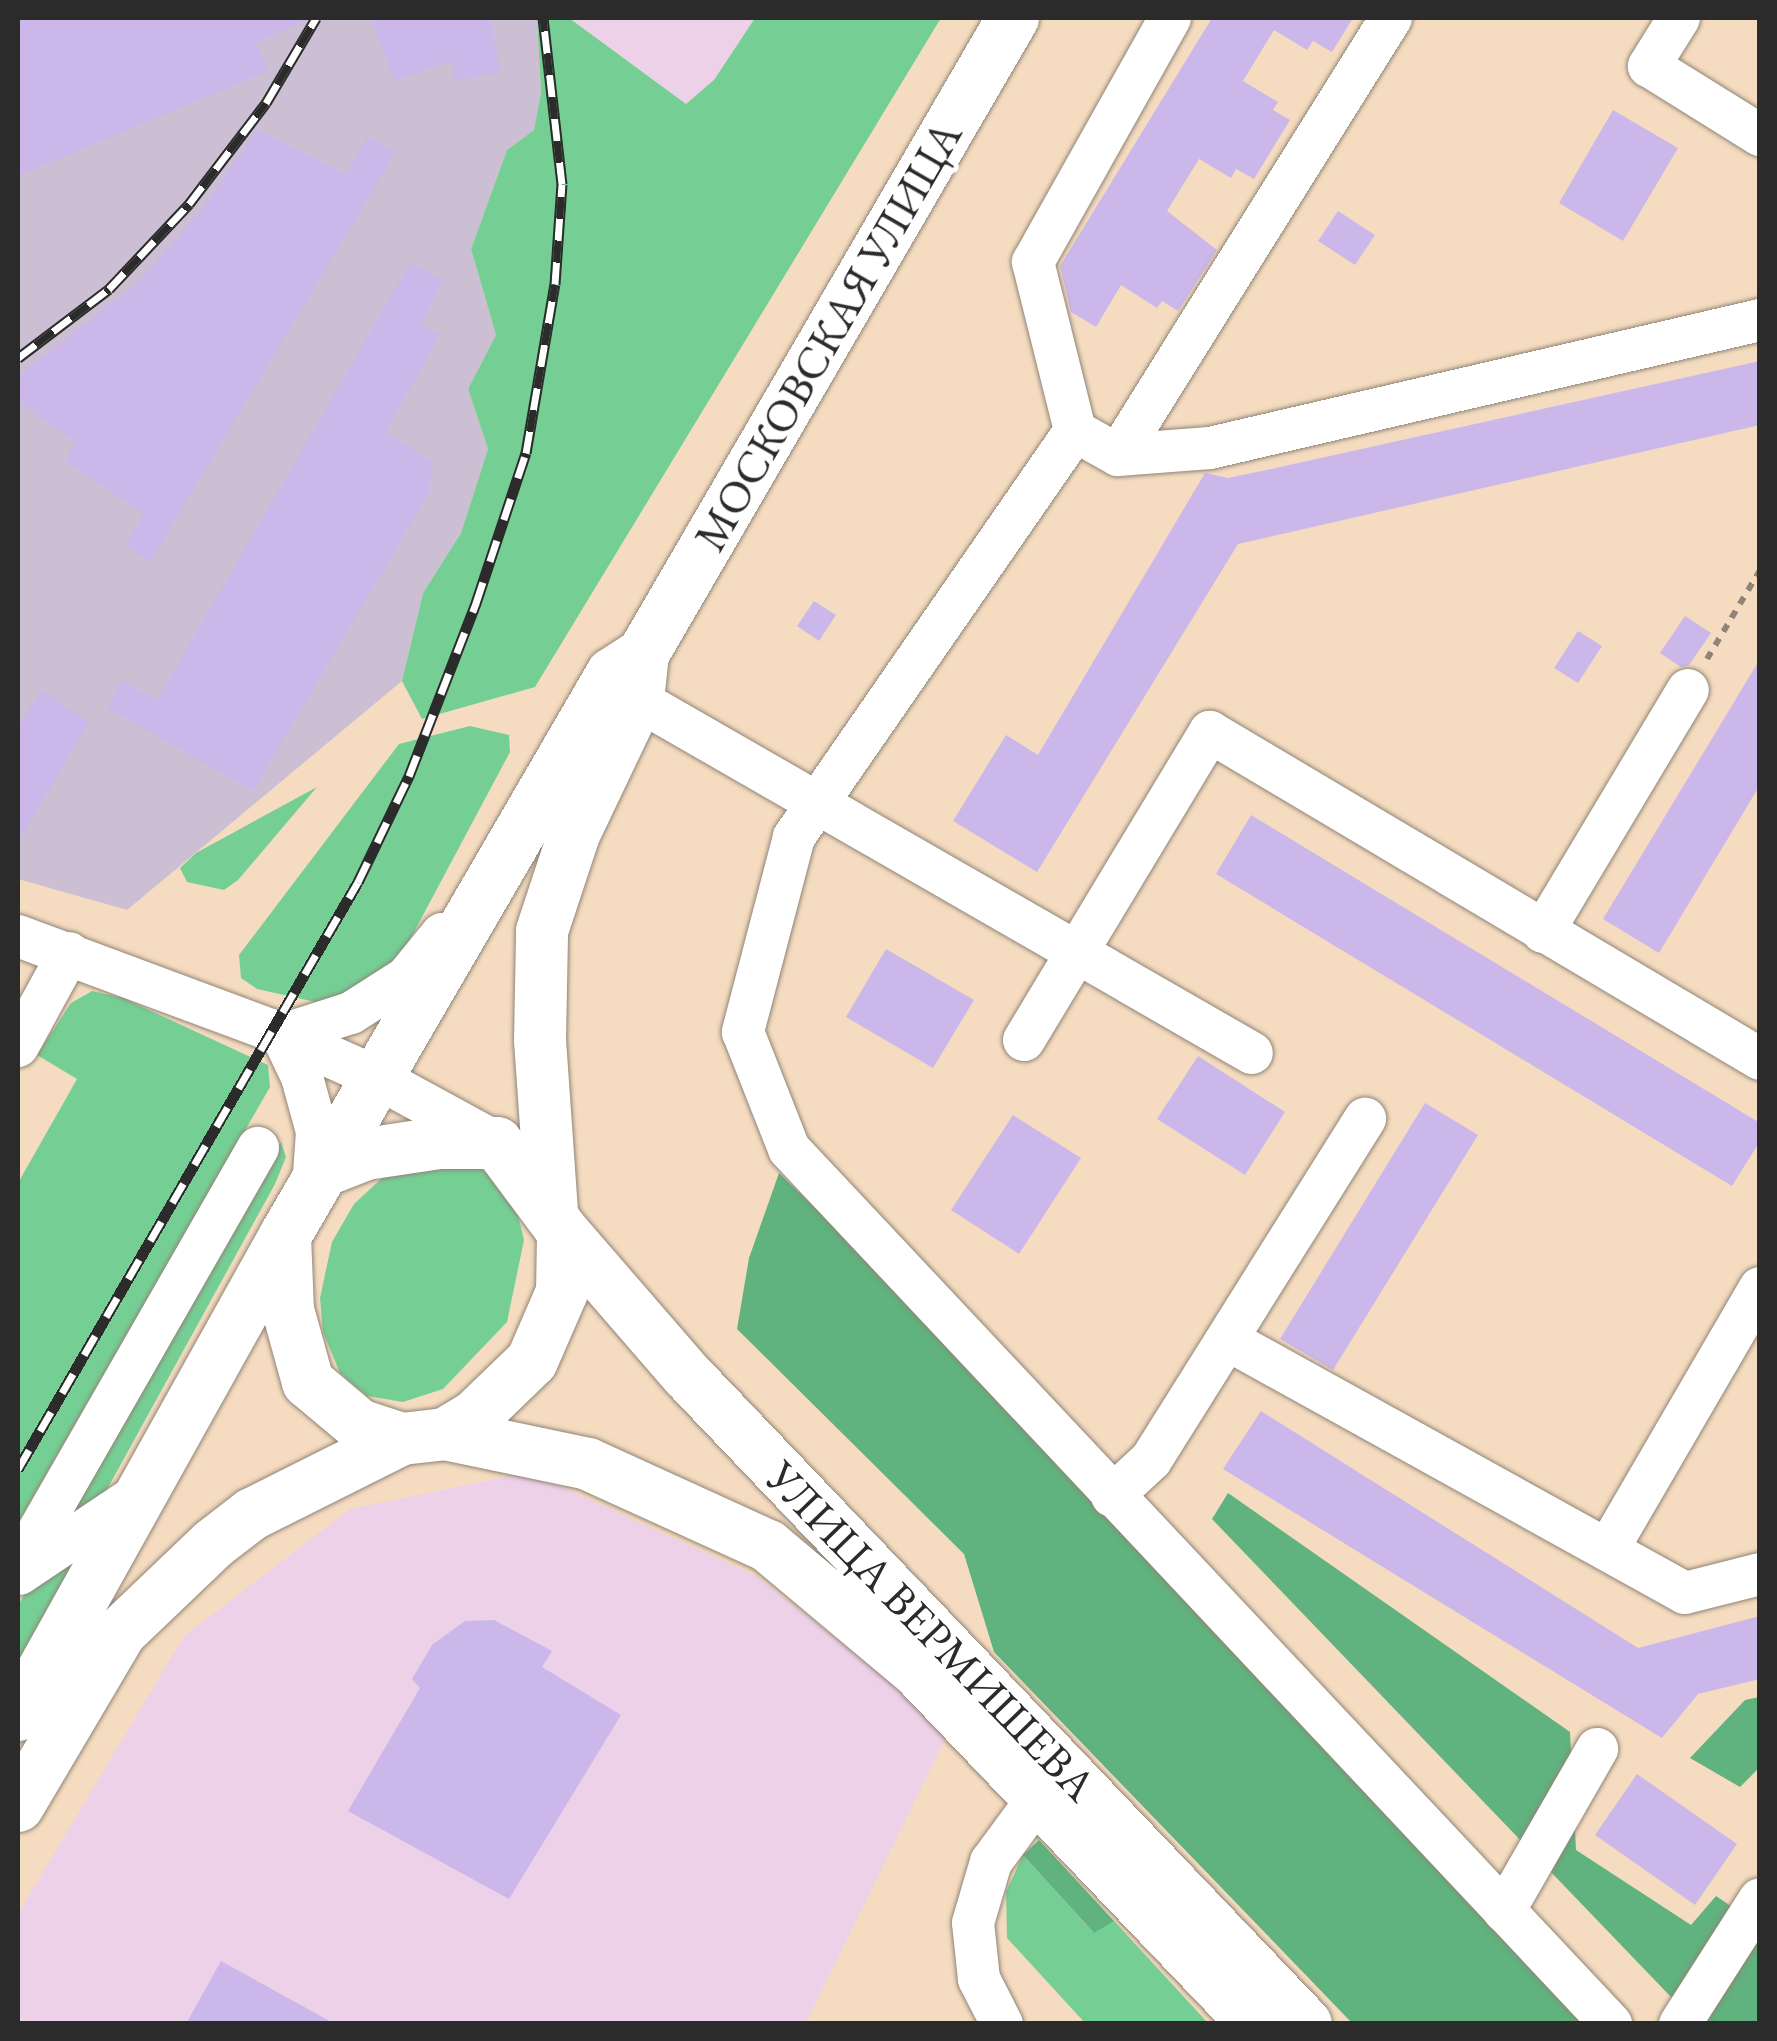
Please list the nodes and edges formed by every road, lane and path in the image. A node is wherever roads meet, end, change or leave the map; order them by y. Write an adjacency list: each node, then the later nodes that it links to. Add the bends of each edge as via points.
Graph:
1 (1014, 18): 10 (main road, МОСКОВСКАЯ УЛИЦА)
2 (1170, 18): 7 (street, via 1033,262)
3 (1391, 18): 8 (street)
4 (1679, 18): 5 (street, via 1649,66)
5 (1760, 134)
6 (1760, 320): 8 (street, via 1210,448)
7 (1075, 432): 8 (street); 12 (street)
8 (1118, 454)
9 (1760, 570): 11 (path)
10 (641, 677): 12 (street); 13 (main road, МОСКОВСКАЯ УЛИЦА, via 612,674); 28 (main road, МОСКОВСКАЯ УЛИЦА, via 574,834 542,931 540,1040)
11 (1688, 690): 14 (street)
12 (816, 803): 16 (street); 34 (street, via 794,836 743,1032 789,1150)
13 (508, 852): 18 (street, via 406,978 350,1013); 23 (main road, МОСКОВСКАЯ УЛИЦА)
14 (1543, 932): 16 (street, via 1210,732); 22 (street)
15 (18, 936): 17 (street)
16 (1076, 952): 19 (street); 21 (street)
17 (69, 953): 18 (street); 20 (street)
18 (282, 1035): 23 (street); 27 (street, via 316,1132)
19 (1024, 1040)
20 (18, 1046)
21 (1252, 1053)
22 (1760, 1058)
23 (376, 1077): 25 (street); 27 (main road, МОСКОВСКАЯ УЛИЦА)
24 (1366, 1119): 31 (street)
25 (496, 1143): 27 (main road, via 402,1148); 28 (main road)
26 (258, 1148): 36 (street)
27 (318, 1180): 29 (main road)
28 (557, 1222): 32 (main road, via 562,1292 532,1360 475,1416); 47 (main road, УЛИЦА ВЕРМИШЕВА, via 699,1388)
29 (284, 1236): 32 (main road, via 288,1310 308,1382 360,1424); 33 (main road)
30 (1760, 1288): 35 (street)
31 (1228, 1340): 34 (street, via 1151,1460); 35 (street)
32 (424, 1436): 41 (main road, УЛИЦА ВЕРМИШЕВА, via 588,1464 768,1546 917,1671); 42 (main road, via 252,1514 213,1544 121,1632)
33 (143, 1490): 38 (street); 39 (main road)
34 (1112, 1496): 44 (street)
35 (1608, 1549): 37 (street, via 1685,1593)
36 (18, 1567)
37 (1760, 1574)
38 (18, 1576)
39 (18, 1714)
40 (1598, 1749): 44 (street)
41 (1038, 1798): 45 (street, via 991,1862 973,1923 979,1979); 46 (main road, УЛИЦА ВЕРМИШЕВА)
42 (18, 1806)
43 (1760, 1899): 49 (street)
44 (1504, 1911): 48 (street)
45 (1002, 2024)
46 (1254, 2024)
47 (1306, 2024)
48 (1611, 2024)
49 (1680, 2024)

